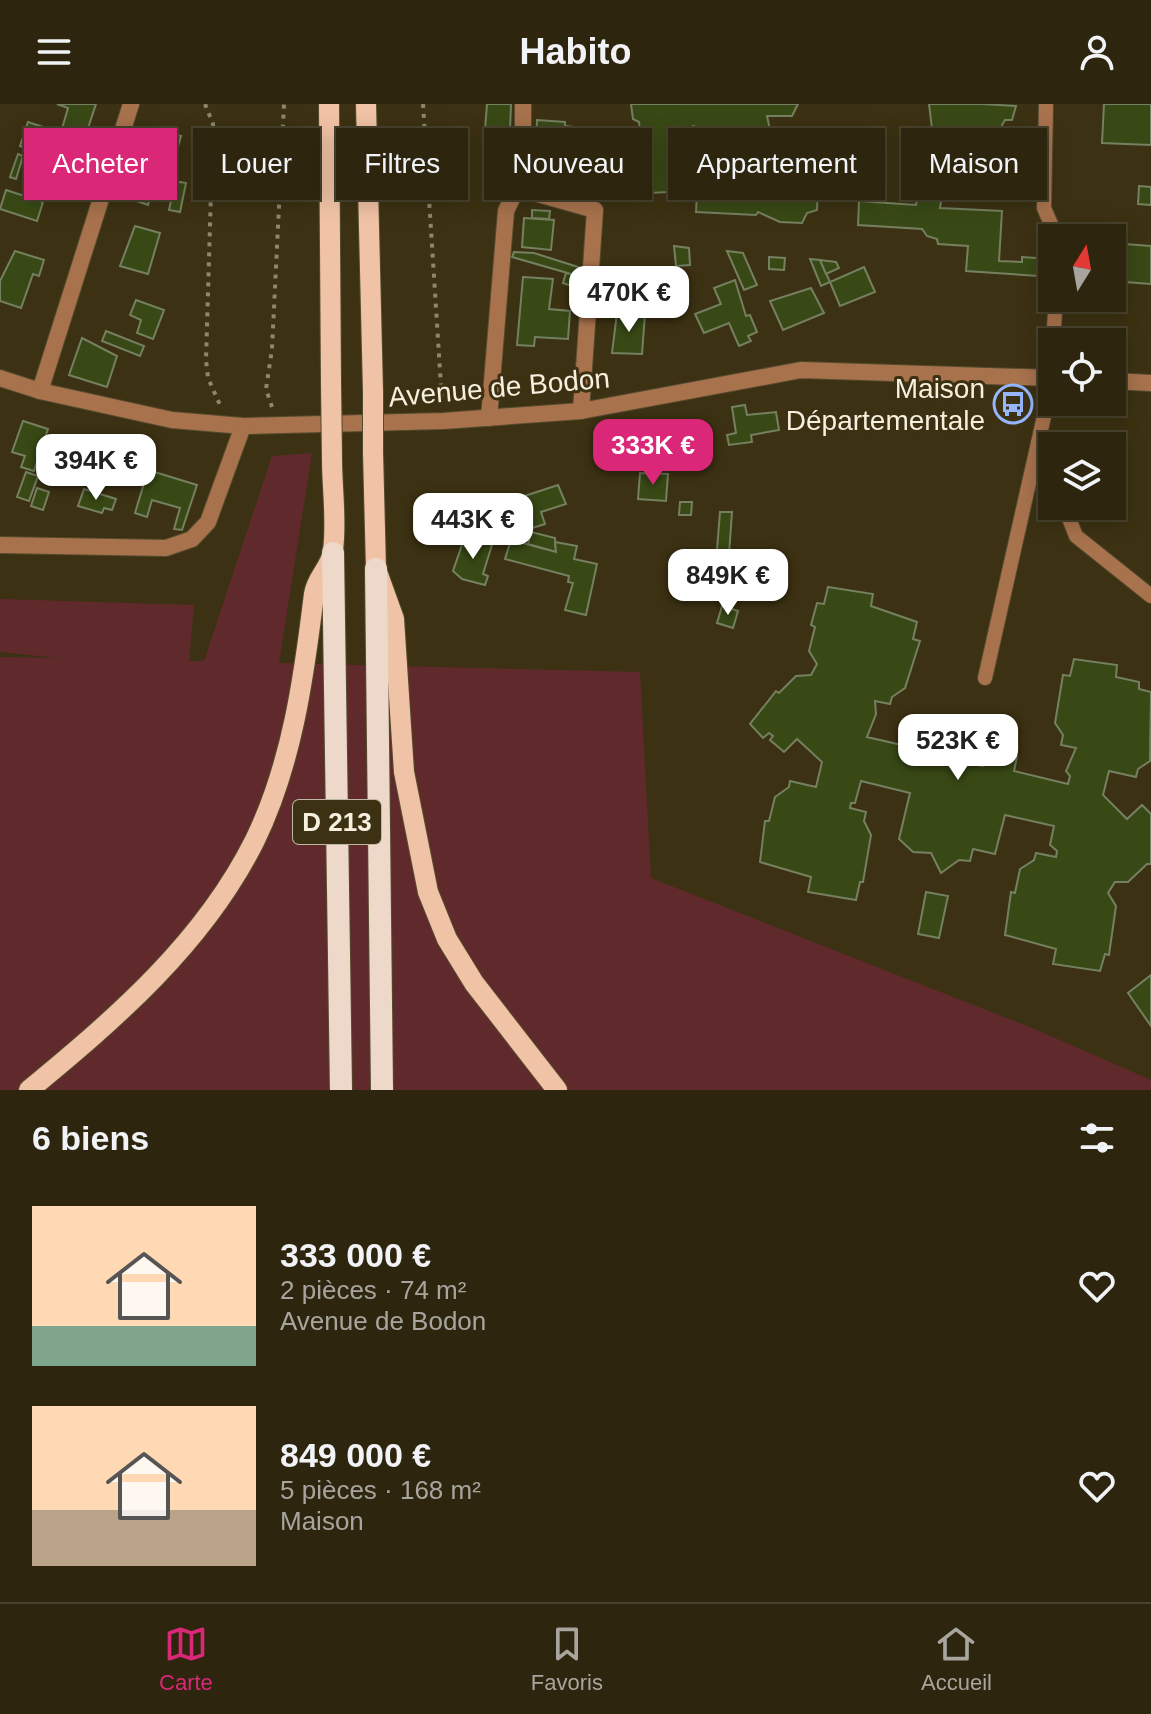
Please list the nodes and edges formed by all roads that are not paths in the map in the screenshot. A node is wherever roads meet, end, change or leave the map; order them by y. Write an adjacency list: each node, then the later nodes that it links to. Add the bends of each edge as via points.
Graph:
1 (131, 104): 14 (street)
2 (329, 104): 21 (main road, D 213, bridge)
3 (366, 104): 22 (main road, D 213, bridge)
4 (523, 104): 6 (street)
5 (1046, 104): 9 (lane, via 1044,208)
6 (523, 128)
7 (511, 200): 16 (street, via 506,211)
8 (560, 200): 15 (street, via 595,210)
9 (1051, 224)
10 (0, 378): 14 (street, Avenue de Bodon)
11 (1038, 378): 15 (street, Avenue de Bodon, via 801,370)
12 (1126, 382): 13 (street)
13 (1151, 383)
14 (40, 391): 17 (street, Avenue de Bodon, via 172,420)
15 (581, 411): 16 (street, Avenue de Bodon)
16 (489, 418): 17 (street, Avenue de Bodon)
17 (238, 426): 20 (street, via 208,522 192,539 166,548)
18 (1038, 442): 24 (lane)
19 (1070, 520): 23 (lane, via 1076,536)
20 (0, 545)
21 (333, 553): 25 (main road, via 315,588 292,733 255,840 221,897 171,961 100,1031); 26 (highway, D 213)
22 (376, 569): 27 (highway, D 213); 28 (main road, via 394,619 404,772 428,892 447,939 474,983)
23 (1151, 596)
24 (985, 678)
25 (29, 1090)
26 (341, 1090)
27 (382, 1090)
28 (557, 1090)

